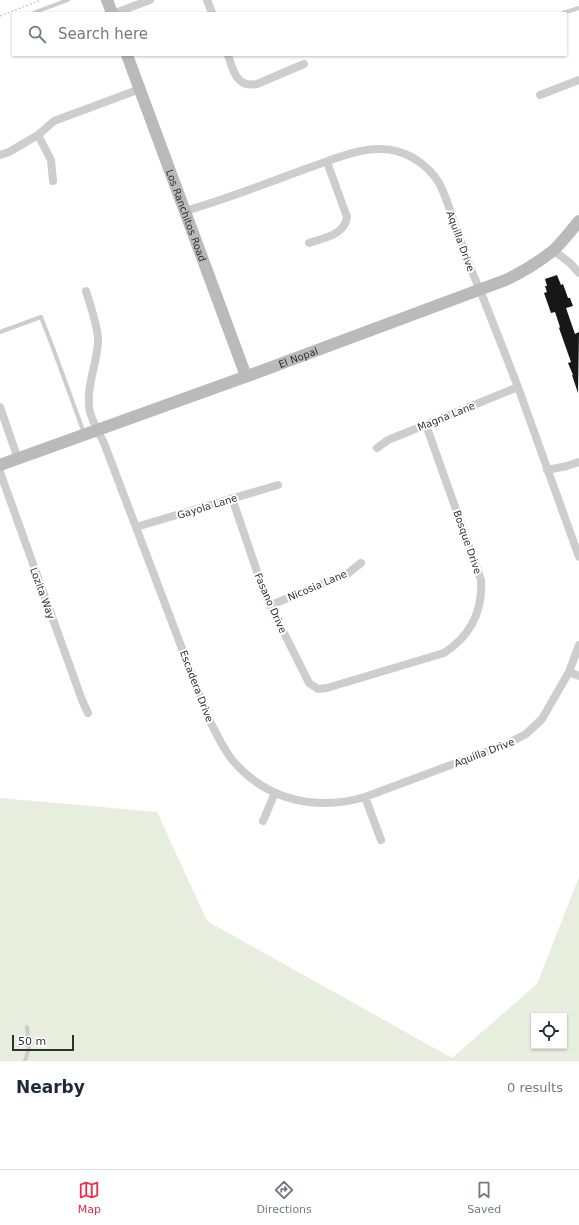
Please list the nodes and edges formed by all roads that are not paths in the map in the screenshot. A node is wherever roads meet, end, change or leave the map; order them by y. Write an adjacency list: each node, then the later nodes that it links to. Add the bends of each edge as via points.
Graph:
1 (68, 0): 6 (lane)
2 (107, 0): 7 (main road)
3 (150, 0): 8 (street)
4 (207, 0): 9 (street)
5 (579, 8): 10 (lane)
6 (36, 12)
7 (113, 12)
8 (116, 12)
9 (212, 12)
10 (567, 12)
11 (128, 56): 15 (main road, Los Ranchitos Road)
12 (228, 56): 13 (street, via 237,76 249,86)
13 (304, 64)
14 (579, 80): 16 (street)
15 (140, 89): 17 (street, via 54,121); 21 (main road, Los Ranchitos Road)
16 (540, 95)
17 (38, 135): 18 (street); 20 (street, via 51,160)
18 (0, 155)
19 (327, 162): 21 (street, Aquilla Drive); 23 (street, via 347,216 346,223 337,233); 26 (street, Aquilla Drive, via 364,150 382,149 398,152 421,163 433,175 442,190)
20 (53, 181)
21 (185, 211): 29 (main road, Los Ranchitos Road)
22 (579, 221): 24 (main road, El Nopal)
23 (309, 243)
24 (553, 250): 25 (street); 26 (main road, El Nopal, via 525,270)
25 (579, 273)
26 (480, 290): 29 (main road, El Nopal); 30 (street, Aquilla Drive)
27 (86, 291): 33 (street, Escadera Drive, via 98,340 89,397 90,412)
28 (0, 332): 34 (lane, via 41,317)
29 (246, 376): 33 (main road, El Nopal)
30 (518, 387): 32 (street, Magna Lane); 39 (street, Aquilla Drive)
31 (0, 407): 36 (street)
32 (426, 425): 35 (street, Magna Lane, via 388,440); 50 (street, Bosque Drive, via 481,580 480,605 474,622 461,639 444,653 327,688 318,689)
33 (97, 430): 34 (main road, El Nopal); 43 (street, Escadera Drive)
34 (84, 435): 36 (main road, El Nopal)
35 (376, 448)
36 (18, 459): 38 (main road, El Nopal)
37 (579, 462): 39 (street)
38 (0, 465)
39 (548, 470): 44 (street, Aquilla Drive)
40 (0, 472): 51 (street, Lozita Way)
41 (278, 485): 42 (street, Gayola Lane)
42 (232, 498): 43 (street, Gayola Lane); 46 (street, Fasano Drive, via 265,595)
43 (136, 527): 52 (street, Escadera Drive, via 218,738 242,771)
44 (579, 557)
45 (362, 563): 46 (street, Nicosia Lane, via 347,574)
46 (271, 605): 50 (street, Fasano Drive)
47 (579, 645): 48 (street, Aquilla Drive)
48 (569, 672): 49 (street); 53 (street, Aquilla Drive, via 542,719 520,738)
49 (579, 676)
50 (309, 683)
51 (88, 713)
52 (275, 792): 53 (street, Escadera Drive, via 297,800 320,803 342,802); 54 (street)
53 (365, 796): 55 (street)
54 (263, 821)
55 (381, 840)
56 (27, 1027): 57 (lane, via 29,1048)
57 (25, 1061)

